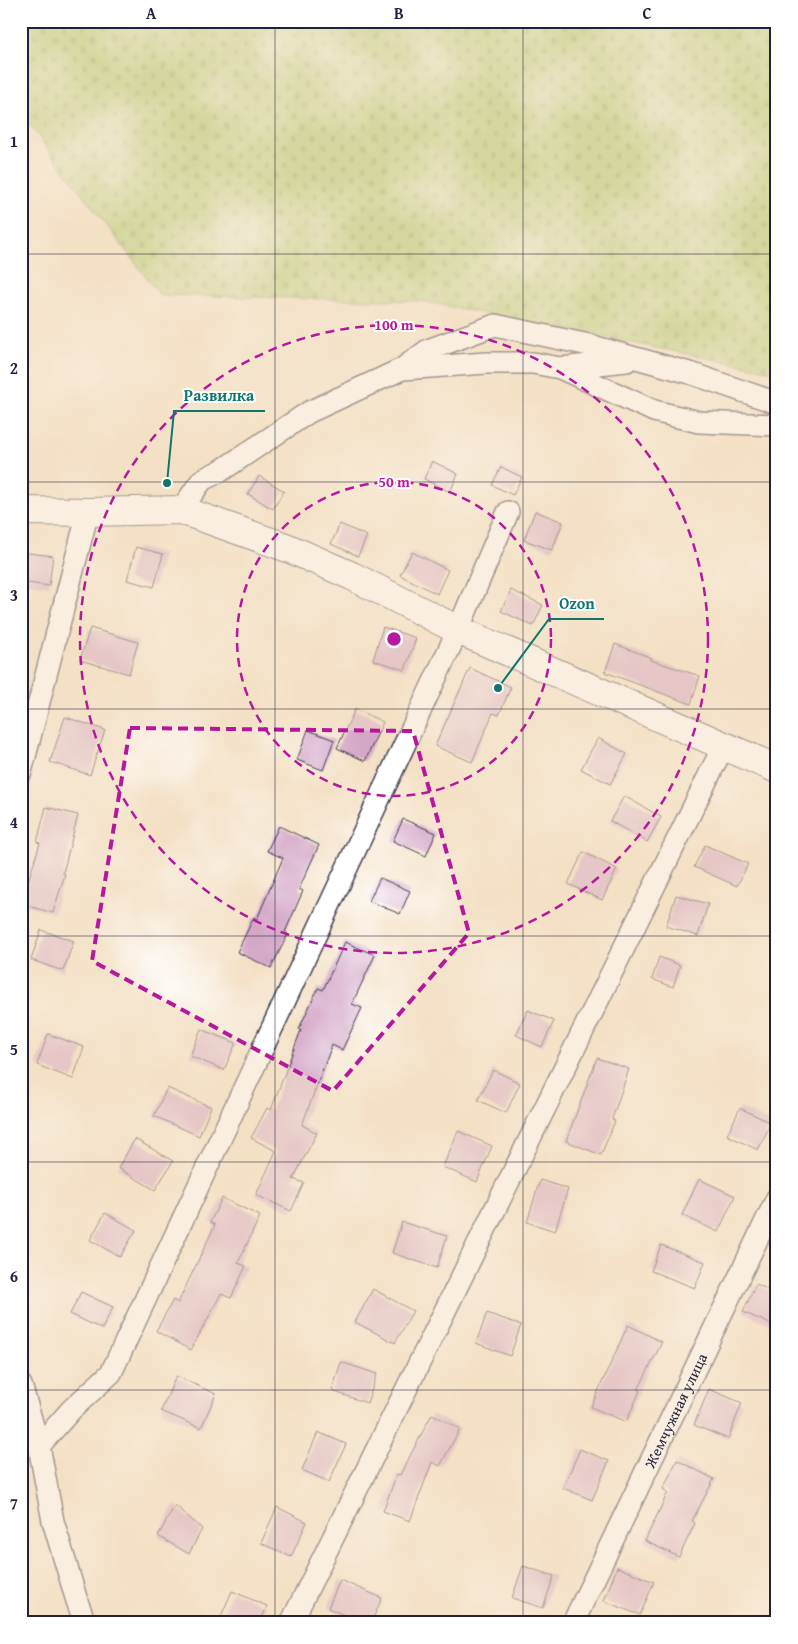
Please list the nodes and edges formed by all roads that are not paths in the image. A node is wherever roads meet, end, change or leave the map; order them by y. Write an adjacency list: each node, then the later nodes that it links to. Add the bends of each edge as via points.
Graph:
1 (639, 360): 2 (street); 3 (street, via 495,325 428,350); 4 (street, via 690,372)
2 (560, 368): 3 (street, via 533,363 486,363); 5 (street, via 654,411 699,422)
3 (402, 369): 6 (street, via 309,412 202,480)
4 (777, 403)
5 (777, 425)
6 (181, 510): 8 (street); 10 (street, via 288,548 352,576)
7 (21, 511): 8 (street)
8 (88, 512): 13 (street)
9 (508, 512): 10 (street)
10 (458, 630): 11 (street); 16 (street, via 111,1373)
11 (723, 747): 12 (street); 18 (street)
12 (777, 769)
13 (21, 772)
14 (777, 1198): 19 (street, Жемчужная улица)
15 (21, 1385): 16 (street)
16 (39, 1446): 17 (street, via 53,1521)
17 (85, 1623)
18 (291, 1623)
19 (573, 1623)

